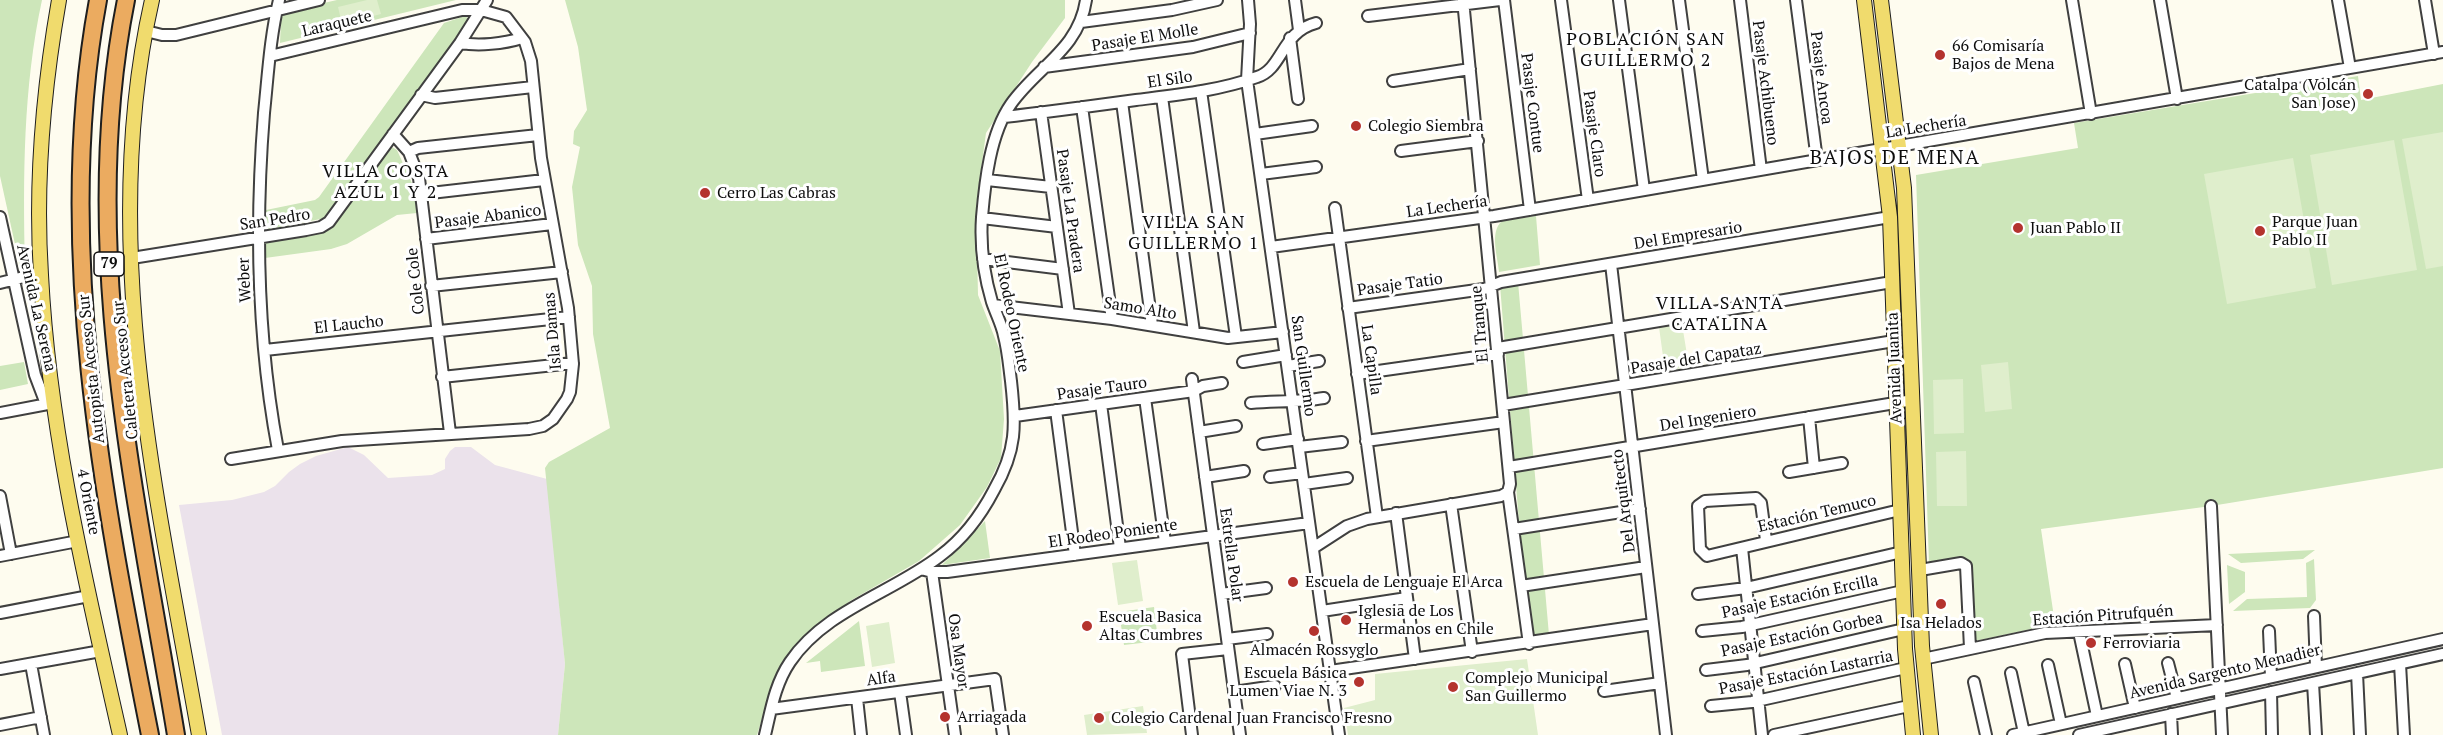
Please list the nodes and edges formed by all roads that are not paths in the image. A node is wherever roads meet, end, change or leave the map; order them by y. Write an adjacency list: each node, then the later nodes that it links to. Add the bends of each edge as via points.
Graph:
1 (59, 0): 89 (main road, via 42,124)
2 (98, 0): 244 (highway, Autopista Acceso Sur / 79, via 87,62 82,127 84,304 106,488)
3 (126, 0): 245 (highway, Autopista Acceso Sur / 79, via 109,122 110,280 129,460)
4 (152, 0): 29 (main road, Caletera Acceso Sur)
5 (319, 0): 23 (street)
6 (1086, 0): 26 (street, El Rodeo Oriente)
7 (1217, 0): 26 (street)
8 (1248, 0): 30 (street, San Guillermo)
9 (1295, 0): 28 (street)
10 (1502, 0): 22 (street); 73 (street, Pasaje Contue)
11 (1562, 0): 71 (street, Pasaje Claro)
12 (1619, 0): 69 (street)
13 (1679, 0): 67 (street)
14 (1740, 0): 63 (street, Pasaje Achibueno)
15 (1796, 0): 61 (street, Pasaje Ancoa)
16 (1864, 0): 58 (main road, Avenida Juanita)
17 (1881, 0): 57 (main road, Avenida Juanita)
18 (2072, 0): 50 (street)
19 (2160, 0): 46 (street)
20 (2338, 0): 37 (street)
21 (2425, 0): 34 (street)
22 (1463, 2): 25 (street); 38 (street, El Tranque)
23 (278, 5): 29 (street, via 176,35); 35 (street, Weber)
24 (484, 5): 31 (street, Isla Damas, via 506,17); 33 (street, San Pedro); 35 (street, Laraquete)
25 (1368, 16)
26 (1081, 22): 36 (street, El Rodeo Oriente, via 1073,38)
27 (1316, 23): 28 (street, El Silo)
28 (1299, 30): 32 (street, El Silo)
29 (146, 31): 84 (main road, Caletera Acceso Sur, via 131,150)
30 (1250, 33): 36 (street, Pasaje El Molle, via 1184,48); 39 (street, San Guillermo)
31 (522, 38): 33 (street); 41 (street, Isla Damas, via 531,61)
32 (1290, 38): 39 (street, El Silo, via 1262,76); 45 (street)
33 (460, 43): 43 (street, San Pedro)
34 (2438, 53): 37 (street, La Lechería)
35 (270, 56): 80 (street, Weber)
36 (1044, 67): 51 (street, El Rodeo Oriente)
37 (2350, 68): 46 (street, La Lechería)
38 (1470, 69): 40 (street); 56 (street, El Tranque)
39 (1247, 80): 42 (street, El Silo); 54 (street, San Guillermo)
40 (1392, 81)
41 (533, 87): 43 (street, via 435,98); 55 (street, Isla Damas)
42 (1201, 91): 44 (street, El Silo); 105 (street)
43 (421, 96): 53 (street, San Pedro)
44 (1162, 97): 47 (street, El Silo); 103 (street)
45 (1299, 99)
46 (2177, 99): 50 (street, La Lechería)
47 (1122, 102): 48 (street, El Silo); 100 (street)
48 (1082, 107): 49 (street, El Silo); 99 (street)
49 (1041, 112): 51 (street, El Silo); 68 (street, Pasaje La Pradera)
50 (2091, 114): 57 (street, La Lechería)
51 (1004, 117): 66 (street, El Rodeo Oriente)
52 (1312, 126): 54 (street)
53 (393, 134): 59 (street, Cole Cole); 80 (street, San Pedro, via 329,222 321,228)
54 (1255, 134): 64 (street, San Guillermo)
55 (538, 135): 59 (street); 65 (street, Isla Damas)
56 (1478, 141): 60 (street); 77 (street, El Tranque)
57 (1900, 147): 58 (street, La Lechería); 121 (main road, Avenida Juanita)
58 (1882, 149): 61 (street, La Lechería); 75 (main road, Avenida Juanita)
59 (409, 152): 70 (street, Cole Cole)
60 (1401, 152)
61 (1817, 160): 63 (street, La Lechería)
62 (1316, 167): 64 (street)
63 (1761, 170): 67 (street, La Lechería)
64 (1261, 174): 83 (street, San Guillermo)
65 (544, 180): 70 (street); 78 (street, Isla Damas)
66 (987, 180): 68 (street); 76 (street, El Rodeo Oriente)
67 (1703, 180): 69 (street, La Lechería)
68 (1052, 187): 79 (street, Pasaje La Pradera)
69 (1644, 190): 71 (street, La Lechería)
70 (422, 194): 82 (street, Cole Cole)
71 (1588, 200): 73 (street, La Lechería)
72 (1335, 208): 81 (street, La Capilla)
73 (1530, 210): 77 (street, La Lechería)
74 (0, 217): 90 (street, Avenida La Serena)
75 (1890, 217): 86 (street, Del Empresario); 91 (main road, Avenida Juanita)
76 (982, 218): 79 (street); 85 (street, El Rodeo Oriente)
77 (1485, 218): 81 (street, La Lechería); 93 (street, El Tranque)
78 (552, 224): 82 (street, Pasaje Abanico); 88 (street, Isla Damas)
79 (1057, 228): 87 (street, Pasaje La Pradera)
80 (257, 238): 84 (street, San Pedro); 107 (street, Weber)
81 (1339, 238): 83 (street, La Lechería); 96 (street, La Capilla)
82 (426, 239): 94 (street, Cole Cole)
83 (1271, 247): 104 (street, San Guillermo)
84 (132, 258): 246 (main road, Caletera Acceso Sur, via 144,409)
85 (983, 259): 87 (street); 95 (street, El Rodeo Oriente)
86 (1611, 264): 93 (street, Del Empresario); 101 (street, Del Arquitecto)
87 (1063, 269): 97 (street, Pasaje La Pradera)
88 (562, 272): 94 (street); 98 (street, Isla Damas)
89 (40, 273): 90 (street); 125 (main road, 4 Oriente)
90 (14, 279): 92 (street); 125 (street, Avenida La Serena, via 35,375)
91 (1892, 282): 101 (street); 106 (main road, Avenida Juanita)
92 (0, 283)
93 (1492, 285): 96 (street, Pasaje Tatio); 108 (street, El Tranque)
94 (431, 286): 102 (street, Cole Cole)
95 (993, 305): 97 (street, Samo Alto); 130 (street, El Rodeo Oriente, via 1005,337)
96 (1348, 308): 113 (street, La Capilla)
97 (1069, 314): 99 (street, Samo Alto)
98 (569, 317): 102 (street, El Laucho); 112 (street, Isla Damas)
99 (1112, 319): 100 (street, Samo Alto)
100 (1152, 326): 103 (street, Samo Alto)
101 (1618, 328): 108 (street); 117 (street, Del Arquitecto)
102 (436, 330): 107 (street, El Laucho); 114 (street, Cole Cole)
103 (1194, 332): 105 (street, Samo Alto)
104 (1283, 332): 105 (street, Samo Alto); 109 (street, San Guillermo)
105 (1236, 338)
106 (1894, 341): 117 (street, Pasaje del Capataz); 124 (main road, Avenida Juanita)
107 (265, 350): 141 (street, Weber)
108 (1498, 351): 113 (street); 127 (street, El Tranque)
109 (1287, 360): 110 (street); 111 (street); 122 (street, San Guillermo)
110 (1319, 361)
111 (1243, 362)
112 (573, 363): 114 (street); 135 (street, Isla Damas, via 567,399 543,426)
113 (1357, 374): 136 (street, La Capilla)
114 (442, 377): 135 (street, Cole Cole)
115 (1192, 379): 118 (street, Estrella Polar)
116 (1222, 383): 118 (street, Pasaje Tauro)
117 (1625, 385): 127 (street, Pasaje del Capataz); 140 (street, Del Arquitecto)
118 (1194, 391): 119 (street, Pasaje Tauro); 134 (street, Estrella Polar)
119 (1145, 398): 126 (street, Pasaje Tauro); 165 (street)
120 (1324, 398): 122 (street)
121 (1913, 400): 124 (street, Del Ingeniero); 174 (main road, Avenida Juanita)
122 (1292, 401): 123 (street); 138 (street, San Guillermo)
123 (1251, 403)
124 (1896, 403): 131 (street, Del Ingeniero); 157 (main road, Avenida Juanita)
125 (50, 404): 129 (street); 164 (main road, 4 Oriente)
126 (1101, 404): 128 (street, Pasaje Tauro); 166 (street)
127 (1503, 405): 132 (street, El Tranque)
128 (1056, 410): 130 (street, Pasaje Tauro); 171 (street)
129 (0, 413)
130 (1015, 416): 173 (street, El Rodeo Oriente, via 1011,456 993,493 959,540)
131 (1809, 417): 140 (street, Del Ingeniero); 145 (street)
132 (1504, 422): 136 (street); 144 (street, El Tranque)
133 (1236, 426): 134 (street)
134 (1199, 432): 148 (street, Estrella Polar)
135 (450, 433): 141 (street, Isla Damas)
136 (1366, 441): 159 (street, La Capilla)
137 (1342, 442): 138 (street)
138 (1298, 443): 139 (street); 151 (street, San Guillermo)
139 (1263, 444)
140 (1632, 447): 144 (street, Del Ingeniero); 156 (street, Del Arquitecto)
141 (278, 450): 142 (street, Isla Damas)
142 (231, 459)
143 (1842, 463): 145 (street)
144 (1509, 467): 152 (street, El Tranque)
145 (1814, 468): 147 (street)
146 (1244, 471): 148 (street)
147 (1789, 472)
148 (1205, 477): 162 (street, Estrella Polar)
149 (1270, 477): 151 (street)
150 (1347, 478): 151 (street)
151 (1303, 479): 160 (street, San Guillermo)
152 (1508, 492): 154 (street); 161 (street, El Tranque)
153 (0, 496): 170 (street)
154 (1451, 504): 158 (street); 199 (street)
155 (2211, 506): 188 (street)
156 (1640, 509): 161 (street); 172 (street, Del Arquitecto)
157 (1900, 510): 163 (street, Estación Temuco); 169 (main road, Avenida Juanita)
158 (1396, 513): 159 (street); 182 (street)
159 (1377, 517): 167 (street, via 1347,526)
160 (1309, 522): 162 (street, El Rodeo Poniente); 167 (street, San Guillermo)
161 (1514, 529): 175 (street, El Tranque)
162 (1213, 536): 165 (street, El Rodeo Poniente); 179 (street, Estrella Polar)
163 (1766, 540): 168 (street, Estación Temuco); 168 (street, Estación Temuco, via 1758,499 1700,503 1697,509 1702,554 1710,556)
164 (78, 541): 170 (street); 181 (main road, 4 Oriente)
165 (1165, 542): 166 (street, El Rodeo Poniente)
166 (1120, 548): 171 (street, El Rodeo Poniente)
167 (1313, 548): 183 (street, San Guillermo)
168 (1743, 548): 177 (street, Estación Temuco)
169 (1902, 552): 177 (street); 178 (main road, Avenida Juanita)
170 (5, 555)
171 (1075, 555): 173 (street, El Rodeo Poniente, via 946,572)
172 (1646, 567): 175 (street); 186 (street, Del Arquitecto)
173 (926, 570): 220 (street, Osa Mayor); 234 (street, El Rodeo Oriente, via 832,621 810,639 785,671)
174 (1920, 570): 197 (street, via 1961,563 1966,566); 202 (main road, Avenida Juanita)
175 (1521, 586): 196 (street, El Tranque)
176 (1266, 588): 179 (street)
177 (1746, 588): 180 (street); 187 (street, Estación Temuco)
178 (1903, 591): 187 (street, Pasaje Estación Ercilla); 189 (main road, Avenida Juanita)
179 (1221, 594): 195 (street, Estrella Polar)
180 (1698, 594)
181 (89, 596): 184 (street); 198 (main road, 4 Oriente)
182 (1407, 598): 183 (street); 201 (street)
183 (1322, 610): 213 (street, San Guillermo)
184 (0, 613)
185 (2314, 616): 209 (street)
186 (1653, 624): 196 (street); 218 (street, Del Arquitecto)
187 (1750, 625): 190 (street, Pasaje Estación Ercilla); 203 (street, Estación Temuco)
188 (2217, 625): 192 (street, Estación Pitrufquén); 222 (street)
189 (1904, 629): 203 (street, Pasaje Estación Gorbea); 210 (main road, Avenida Juanita)
190 (1702, 631)
191 (2269, 631): 216 (street)
192 (2079, 632): 197 (street, Estación Pitrufquén, via 2028,636); 236 (street)
193 (1267, 634): 195 (street)
194 (2443, 639): 209 (street, Avenida Sargento Menadier)
195 (1228, 644): 225 (street, Estrella Polar); 252 (street, via 1182,654)
196 (1529, 644): 199 (street)
197 (1970, 648): 202 (street, Estación Pitrufquén)
198 (101, 651): 206 (street); 243 (main road, 4 Oriente)
199 (1472, 652): 201 (street)
200 (2443, 654): 205 (street, Avenida Sargento Menadier)
201 (1414, 659): 213 (street)
202 (1923, 659): 259 (main road, Avenida Juanita)
203 (1754, 663): 212 (street, Pasaje Estación Gorbea); 229 (street, Estación Temuco)
204 (2168, 663): 228 (street)
205 (2400, 663): 215 (street, Avenida Sargento Menadier); 267 (street)
206 (31, 664): 211 (street); 237 (street)
207 (2125, 664): 233 (street)
208 (2048, 665): 238 (street)
209 (2316, 667): 216 (street, Avenida Sargento Menadier)
210 (1906, 668): 229 (street, Pasaje Estación Lastarria); 232 (main road, Avenida Juanita)
211 (0, 669)
212 (1706, 670)
213 (1330, 671): 254 (street, San Guillermo)
214 (2011, 673): 241 (street)
215 (2357, 673): 219 (street, Avenida Sargento Menadier); 266 (street)
216 (2271, 677): 222 (street, Avenida Sargento Menadier)
217 (1974, 682): 260 (street)
218 (1660, 683): 223 (street); 255 (street, Del Arquitecto)
219 (2313, 683): 226 (street, Avenida Sargento Menadier); 265 (street)
220 (948, 686): 224 (street, Alfa); 250 (street, Osa Mayor); 251 (street, Alfa, via 995,679)
221 (1275, 686): 225 (street)
222 (2219, 688): 228 (street, Avenida Sargento Menadier); 230 (street)
223 (1604, 691)
224 (900, 692): 227 (street, Alfa); 249 (street)
225 (1234, 692): 253 (street, Estrella Polar)
226 (2271, 692): 230 (street, Avenida Sargento Menadier); 264 (street)
227 (856, 698): 234 (street, Alfa); 248 (street)
228 (2176, 698): 233 (street, Avenida Sargento Menadier)
229 (1758, 700): 231 (street, Pasaje Estación Lastarria); 256 (street, Estación Temuco)
230 (2220, 704): 235 (street, Avenida Sargento Menadier); 263 (street)
231 (1711, 706)
232 (1909, 706): 257 (street); 258 (main road, Avenida Juanita)
233 (2134, 708): 236 (street, Avenida Sargento Menadier)
234 (771, 709): 247 (street, El Rodeo Oriente)
235 (2171, 714): 240 (street, Avenida Sargento Menadier); 262 (street)
236 (2097, 716): 238 (street, Avenida Sargento Menadier)
237 (41, 717): 239 (street); 242 (street)
238 (2061, 724): 241 (street, Avenida Sargento Menadier)
239 (0, 725)
240 (2129, 729): 261 (street, Avenida Sargento Menadier)
241 (2019, 734)
242 (44, 735)
243 (120, 735)
244 (150, 735)
245 (176, 735)
246 (200, 735)
247 (765, 735)
248 (861, 735)
249 (906, 735)
250 (955, 735)
251 (1003, 735)
252 (1192, 735)
253 (1240, 735)
254 (1339, 735)
255 (1666, 735)
256 (1762, 735)
257 (1774, 735)
258 (1913, 735)
259 (1931, 735)
260 (1986, 735)
261 (2083, 735)
262 (2172, 735)
263 (2222, 735)
264 (2272, 735)
265 (2316, 735)
266 (2360, 735)
267 (2404, 735)

